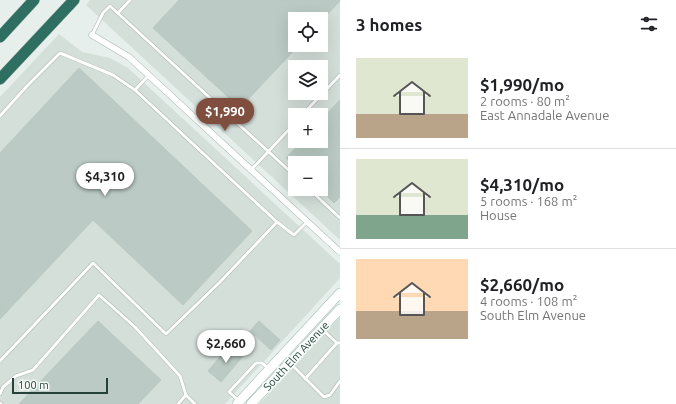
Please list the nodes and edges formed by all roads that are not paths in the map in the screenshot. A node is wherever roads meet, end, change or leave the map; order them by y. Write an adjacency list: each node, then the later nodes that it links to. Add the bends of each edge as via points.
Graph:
1 (34, 0): 6 (highway)
2 (74, 0): 9 (highway)
3 (130, 0): 4 (lane)
4 (118, 13): 5 (lane, via 110,6 103,13); 14 (lane)
5 (92, 35): 7 (street, via 124,53)
6 (0, 36)
7 (149, 75): 10 (lane); 15 (street)
8 (340, 75): 11 (lane)
9 (0, 79)
10 (135, 90): 12 (lane, via 112,75 60,53); 19 (lane)
11 (309, 108)
12 (0, 116)
13 (288, 131): 14 (lane)
14 (268, 152): 15 (lane); 16 (lane)
15 (252, 170): 20 (street)
16 (288, 170)
17 (316, 196): 18 (lane)
18 (340, 218)
19 (277, 222): 20 (lane, via 294,235); 26 (lane, via 166,334 93,263)
20 (308, 222): 21 (street)
21 (340, 252)
22 (340, 293): 28 (main road, South Elm Avenue)
23 (340, 309): 24 (main road, South Elm Avenue)
24 (321, 329): 25 (lane); 27 (main road, South Elm Avenue)
25 (339, 343): 29 (lane)
26 (0, 360)
27 (289, 363): 29 (lane); 36 (main road, South Elm Avenue)
28 (269, 369): 33 (main road, South Elm Avenue); 33 (lane, via 262,363 256,363 245,374 229,392)
29 (305, 379): 30 (lane, via 318,392 328,397)
30 (340, 381)
31 (0, 394): 32 (lane, via 3,387 16,376 33,370 100,295 135,327 180,376)
32 (186, 395): 34 (lane); 35 (lane)
33 (238, 403)
34 (178, 404)
35 (195, 404)
36 (251, 404)

